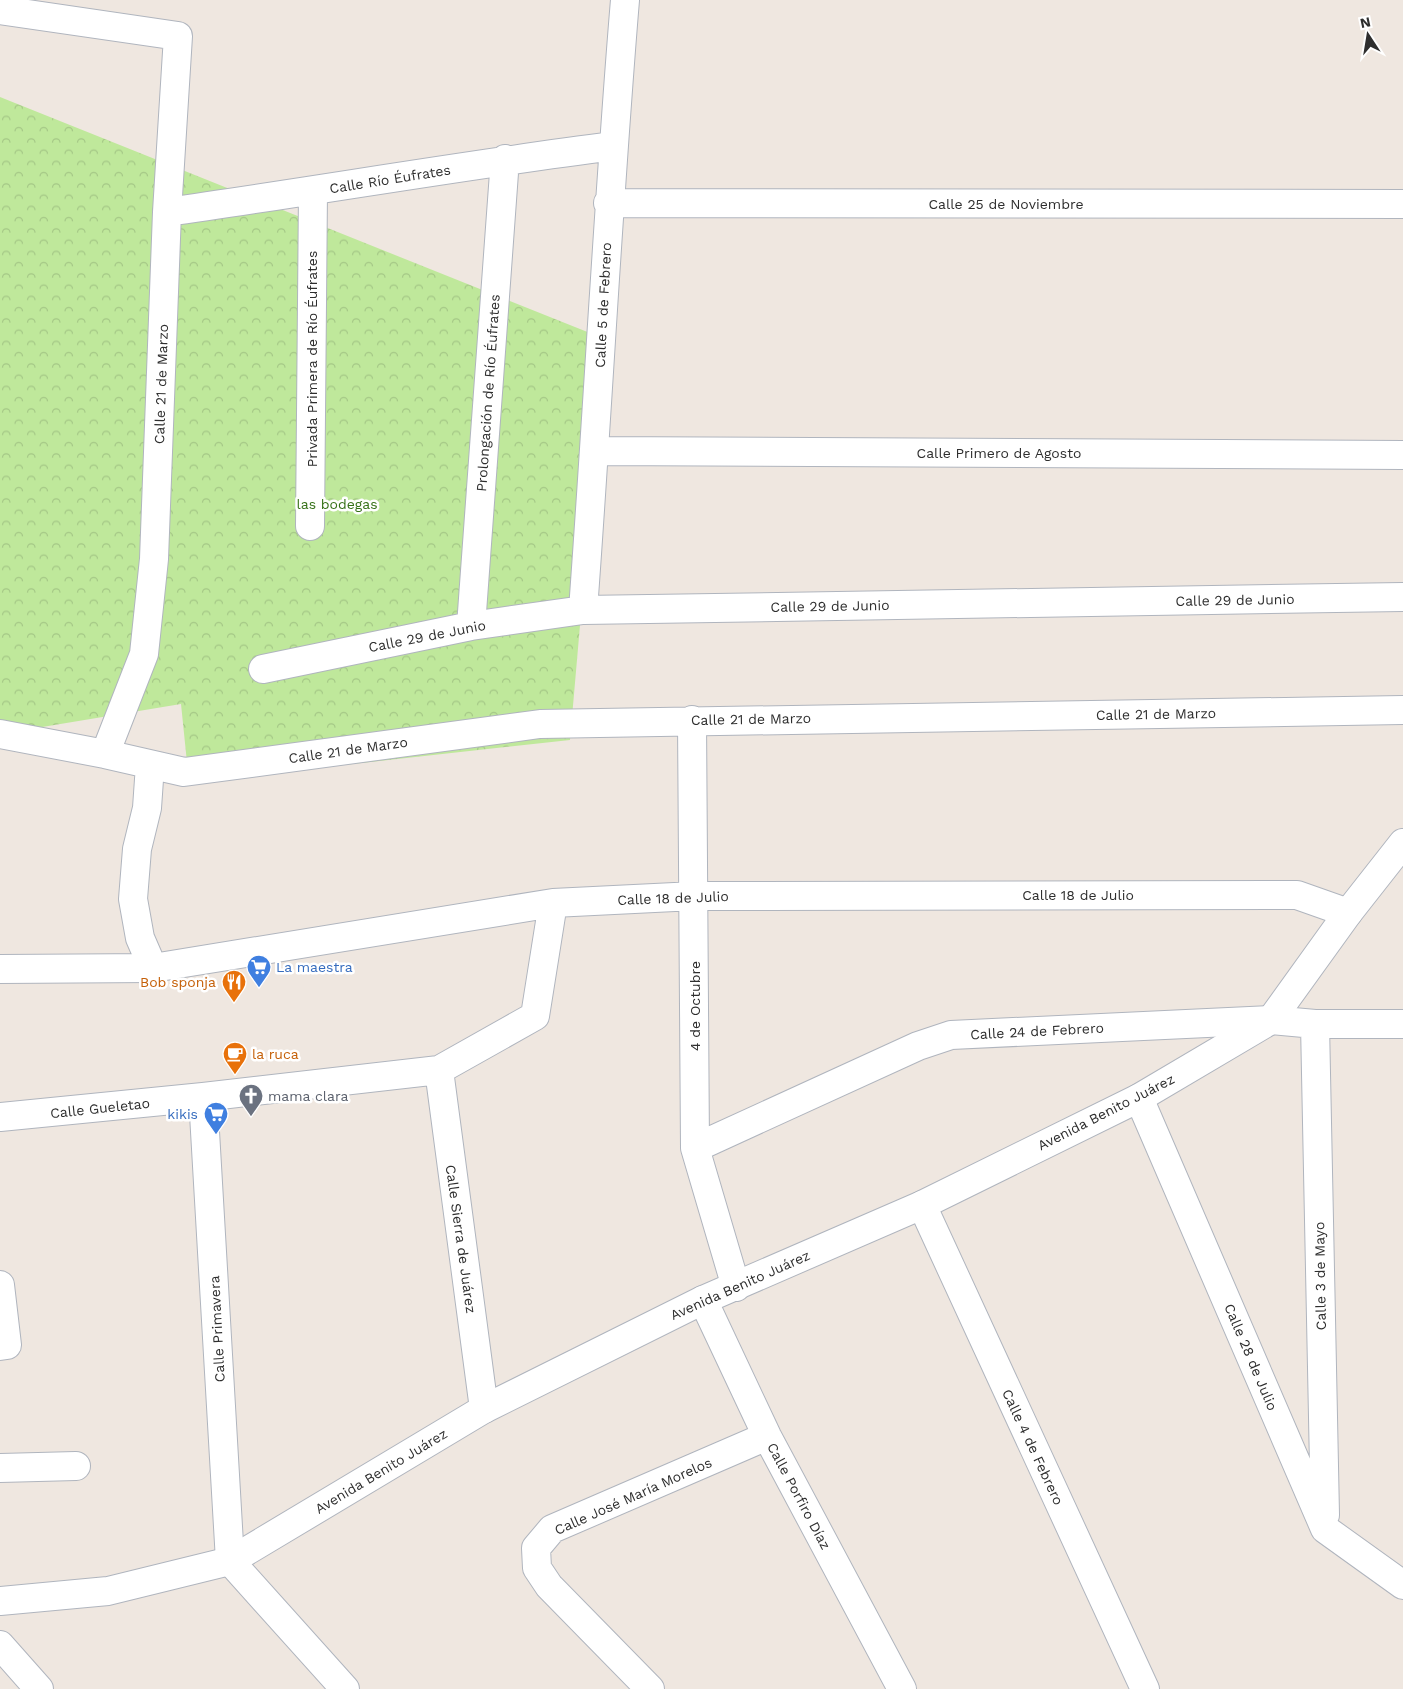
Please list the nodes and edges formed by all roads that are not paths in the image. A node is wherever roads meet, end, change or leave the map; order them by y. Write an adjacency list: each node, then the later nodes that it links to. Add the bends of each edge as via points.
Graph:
1 (624, 0): 3 (street, Calle 5 de Febrero)
2 (0, 10): 8 (street, Calle 21 de Marzo, via 178,36)
3 (612, 146): 4 (street, Calle Río Éufrates); 6 (street, Calle 5 de Febrero)
4 (505, 160): 5 (street, Calle Río Éufrates); 14 (street, Prolongación de Río Éufrates)
5 (313, 191): 8 (street, Calle Río Éufrates); 11 (street, Privada Primera de Río Éufrates)
6 (608, 203): 7 (street, Calle 25 de Noviembre); 9 (street, Calle 5 de Febrero)
7 (1403, 204)
8 (167, 212): 19 (street, Calle 21 de Marzo, via 154,559 144,654)
9 (595, 451): 10 (street, Calle Primero de Agosto); 13 (street, Calle 5 de Febrero)
10 (1403, 455)
11 (310, 526)
12 (1403, 597): 13 (street, Calle 29 de Junio)
13 (582, 610): 14 (street, Calle 29 de Junio)
14 (471, 626): 15 (street, Calle 29 de Junio)
15 (263, 669)
16 (1403, 710): 17 (street, Calle 21 de Marzo)
17 (692, 720): 20 (street, Calle 21 de Marzo, via 540,724 184,772); 22 (street, 4 de Octubre)
18 (0, 734): 19 (street, Calle 21 de Marzo)
19 (105, 754): 20 (street, Calle 21 de Marzo)
20 (150, 764): 26 (street, via 147,808 137,849 132,899 140,938)
21 (1403, 843): 24 (street, Avenida Benito Juárez)
22 (694, 896): 23 (street, Calle 18 de Julio); 24 (street, Calle 18 de Julio, via 1297,895); 34 (street, 4 de Octubre)
23 (553, 903): 26 (street, Calle 18 de Julio); 30 (street, via 535,1016)
24 (1348, 913): 27 (street, Avenida Benito Juárez)
25 (0, 968): 26 (street, Calle 18 de Julio)
26 (153, 968)
27 (1271, 1020): 28 (street, Calle 24 de Febrero); 32 (street, Avenida Benito Juárez); 34 (street, Calle 24 de Febrero, via 951,1035 918,1046)
28 (1315, 1024): 29 (street, Calle 24 de Febrero); 44 (street, Calle 3 de Mayo)
29 (1403, 1024)
30 (439, 1070): 31 (street, Calle Gueletao); 40 (street, Calle Sierra de Juárez)
31 (203, 1097): 33 (street, Calle Gueletao); 45 (street, Calle Primavera)
32 (1139, 1098): 35 (street, Avenida Benito Juárez); 44 (street, Calle 28 de Julio)
33 (0, 1117)
34 (695, 1148): 37 (street, 4 de Octubre)
35 (922, 1205): 37 (street, Avenida Benito Juárez); 53 (street, Calle 4 de Febrero)
36 (0, 1284): 39 (street, via 7,1345)
37 (736, 1287): 38 (street, Avenida Benito Juárez)
38 (703, 1300): 40 (street, Avenida Benito Juárez); 41 (street, Calle Porfiro Díaz)
39 (0, 1346)
40 (484, 1409): 45 (street, Avenida Benito Juárez)
41 (767, 1436): 49 (street, Calle José María Morelos, via 552,1529 536,1548 537,1568 549,1586); 52 (street, Calle Porfiro Díaz)
42 (76, 1466): 43 (street)
43 (0, 1468)
44 (1325, 1529): 46 (street)
45 (230, 1561): 47 (street, Avenida Benito Juárez, via 108,1591); 51 (street)
46 (1401, 1575)
47 (0, 1601)
48 (0, 1645): 50 (street)
49 (645, 1687)
50 (39, 1689)
51 (344, 1689)
52 (902, 1689)
53 (1145, 1689)

